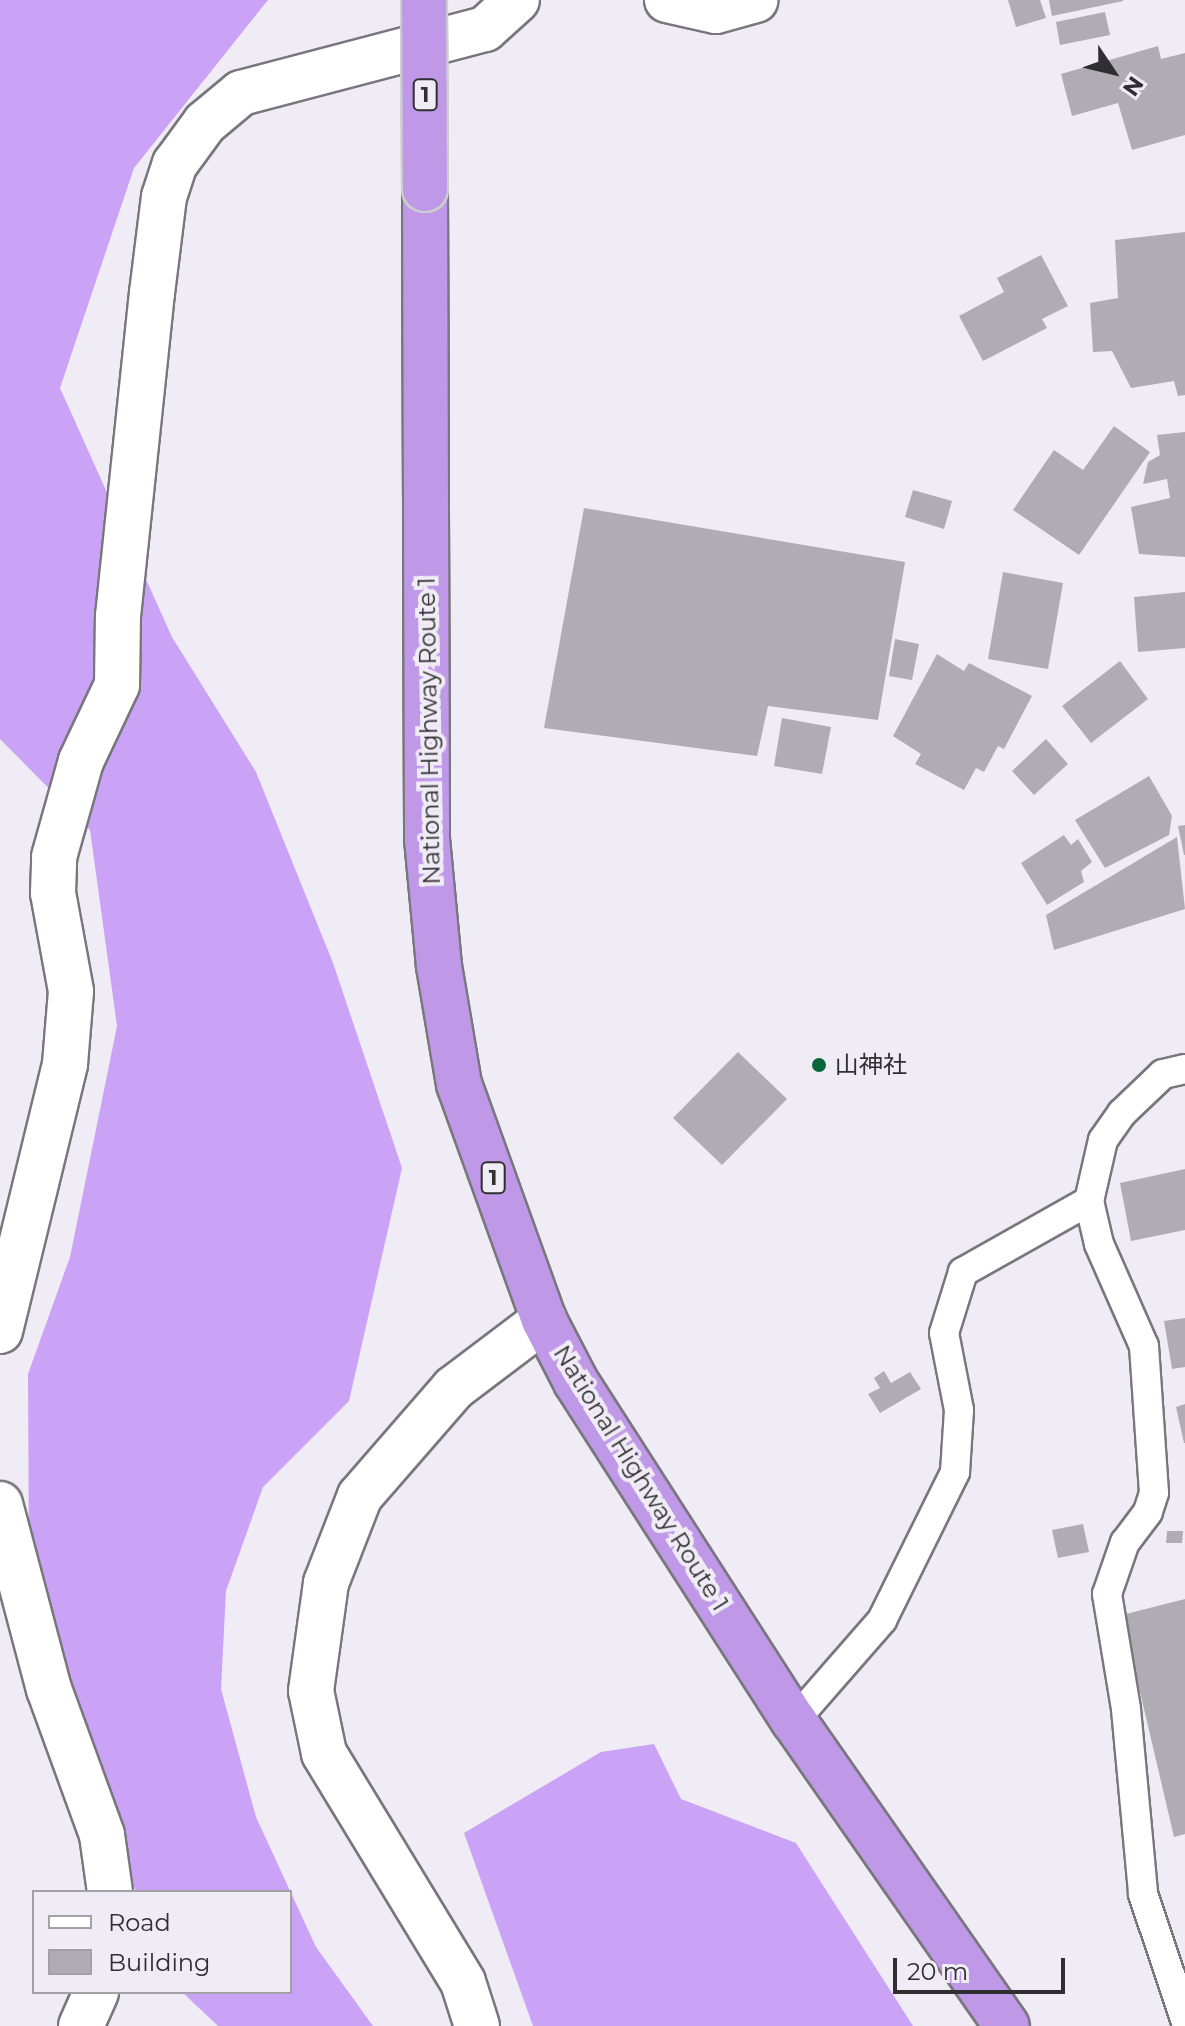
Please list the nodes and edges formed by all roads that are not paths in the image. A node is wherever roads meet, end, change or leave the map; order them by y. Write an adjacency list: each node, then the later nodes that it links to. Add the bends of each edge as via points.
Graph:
1 (424, 0): 7 (highway, National Highway Route 1 / 1, bridge, via 427,839 439,966 459,1084)
2 (517, 0): 8 (street, via 485,29 241,93 205,123 175,164 164,197 152,293 118,616 117,685 81,761 54,857 53,893 71,991 65,1064)
3 (667, 0): 4 (street, via 716,11)
4 (756, 0)
5 (1185, 1069): 6 (lane, via 1163,1074 1122,1113 1103,1140)
6 (1089, 1201): 10 (lane, via 963,1272 944,1333 959,1410 955,1472 882,1620); 13 (lane, via 1099,1244 1144,1346 1154,1493 1148,1512 1125,1542 1107,1594 1126,1709 1143,1894)
7 (544, 1320): 10 (highway, National Highway Route 1 / 1, via 576,1382); 15 (street, via 454,1388 360,1496 326,1583 311,1691 324,1753 463,1982)
8 (0, 1331)
9 (0, 1504): 11 (street, via 49,1689 102,1835)
10 (794, 1721): 16 (highway, National Highway Route 1 / 1)
11 (110, 1890)
12 (95, 1994): 14 (street)
13 (1185, 2022)
14 (81, 2026)
15 (477, 2026)
16 (1007, 2026)

